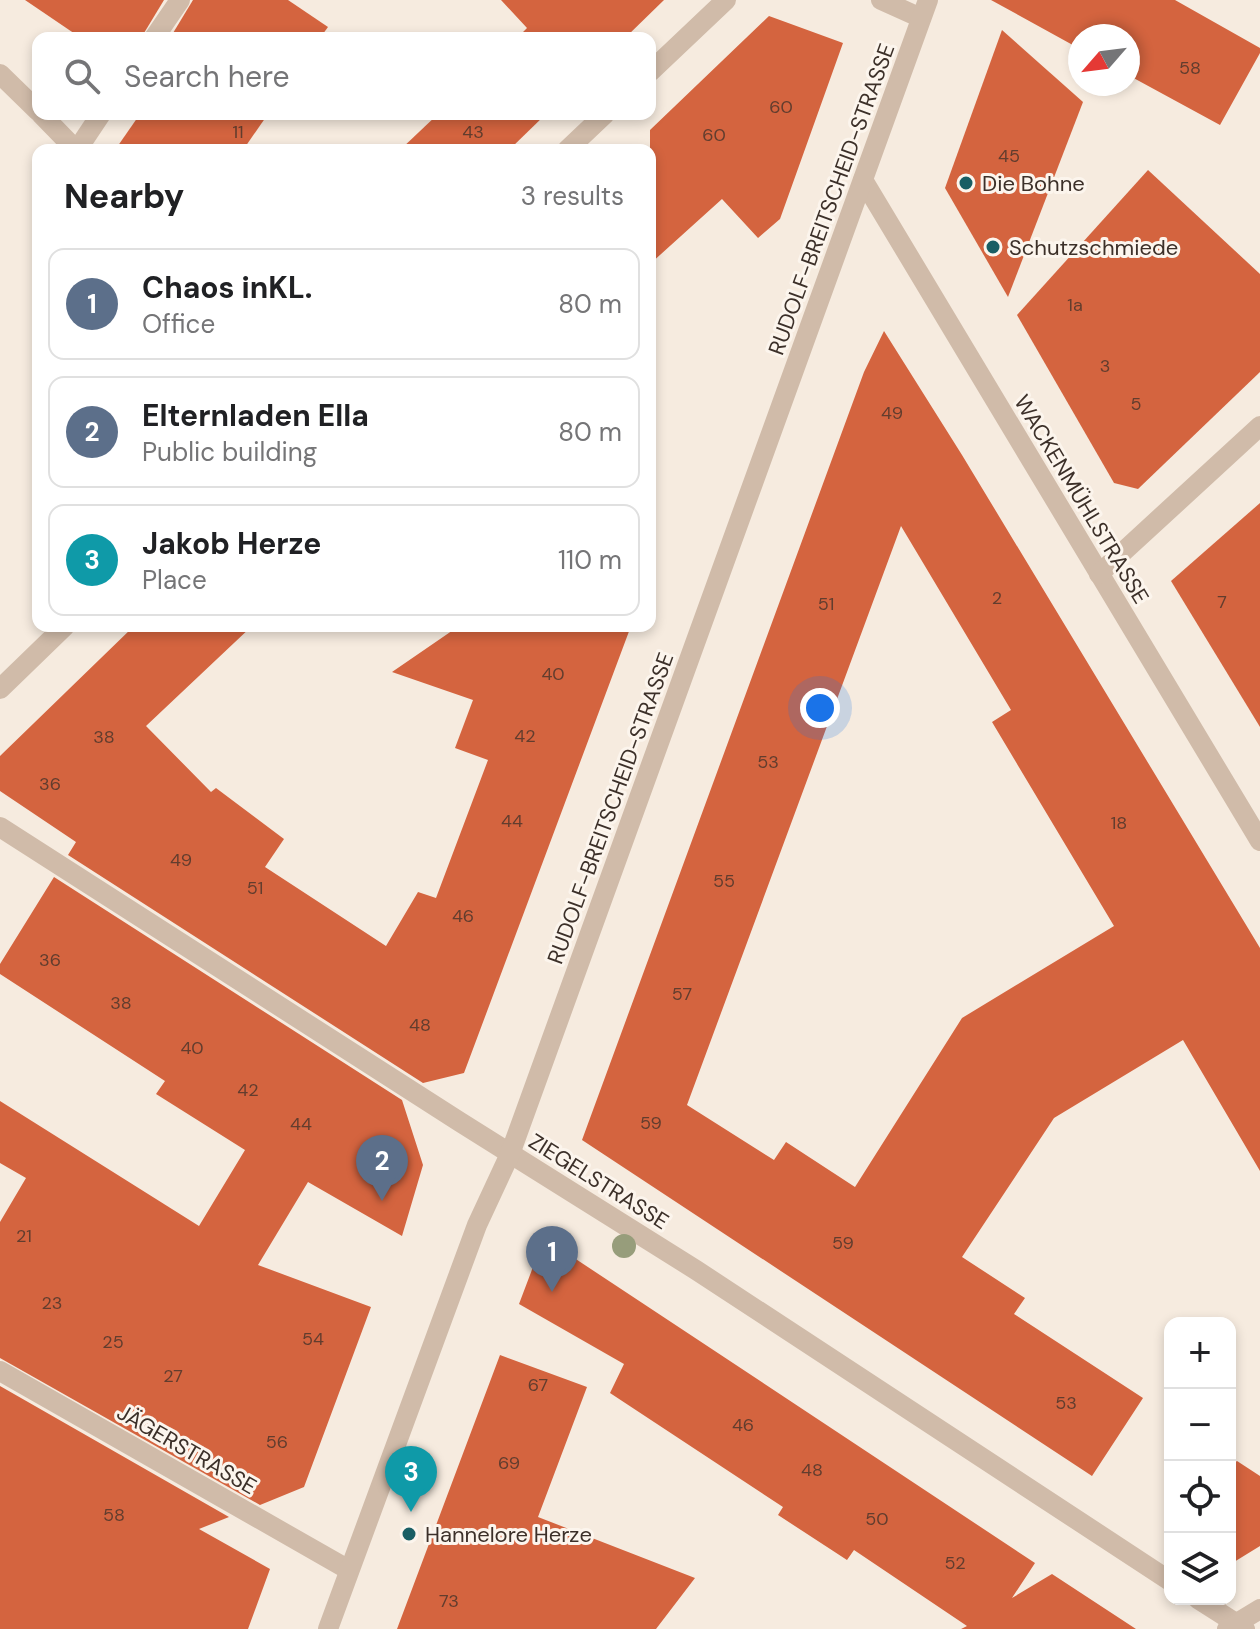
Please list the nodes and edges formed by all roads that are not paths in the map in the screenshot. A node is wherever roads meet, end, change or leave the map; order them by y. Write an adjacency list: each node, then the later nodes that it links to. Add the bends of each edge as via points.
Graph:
1 (180, 0): 5 (street)
2 (726, 0): 6 (street)
3 (881, 0): 4 (street)
4 (924, 9): 15 (street, RUDOLF-BREITSCHEID-STRASSE)
5 (158, 32)
6 (656, 66)
7 (0, 74): 8 (street)
8 (32, 106)
9 (46, 120): 12 (street)
10 (97, 120): 13 (street)
11 (599, 120): 14 (street)
12 (70, 144)
13 (80, 144)
14 (573, 144)
15 (863, 180): 17 (street, WACKENMÜHLSTRASSE); 22 (street, RUDOLF-BREITSCHEID-STRASSE)
16 (1260, 426): 17 (street)
17 (1099, 574): 21 (street, WACKENMÜHLSTRASSE)
18 (59, 632): 19 (street)
19 (0, 689)
20 (0, 827): 22 (street, ZIEGELSTRASSE)
21 (1260, 841)
22 (510, 1154): 24 (street, RUDOLF-BREITSCHEID-STRASSE, via 477,1225); 25 (street, ZIEGELSTRASSE)
23 (0, 1371): 24 (street, JÄGERSTRASSE)
24 (349, 1570): 29 (street, RUDOLF-BREITSCHEID-STRASSE)
25 (1164, 1577)
26 (1206, 1605): 28 (street)
27 (1260, 1609): 28 (street)
28 (1236, 1627)
29 (328, 1629)

